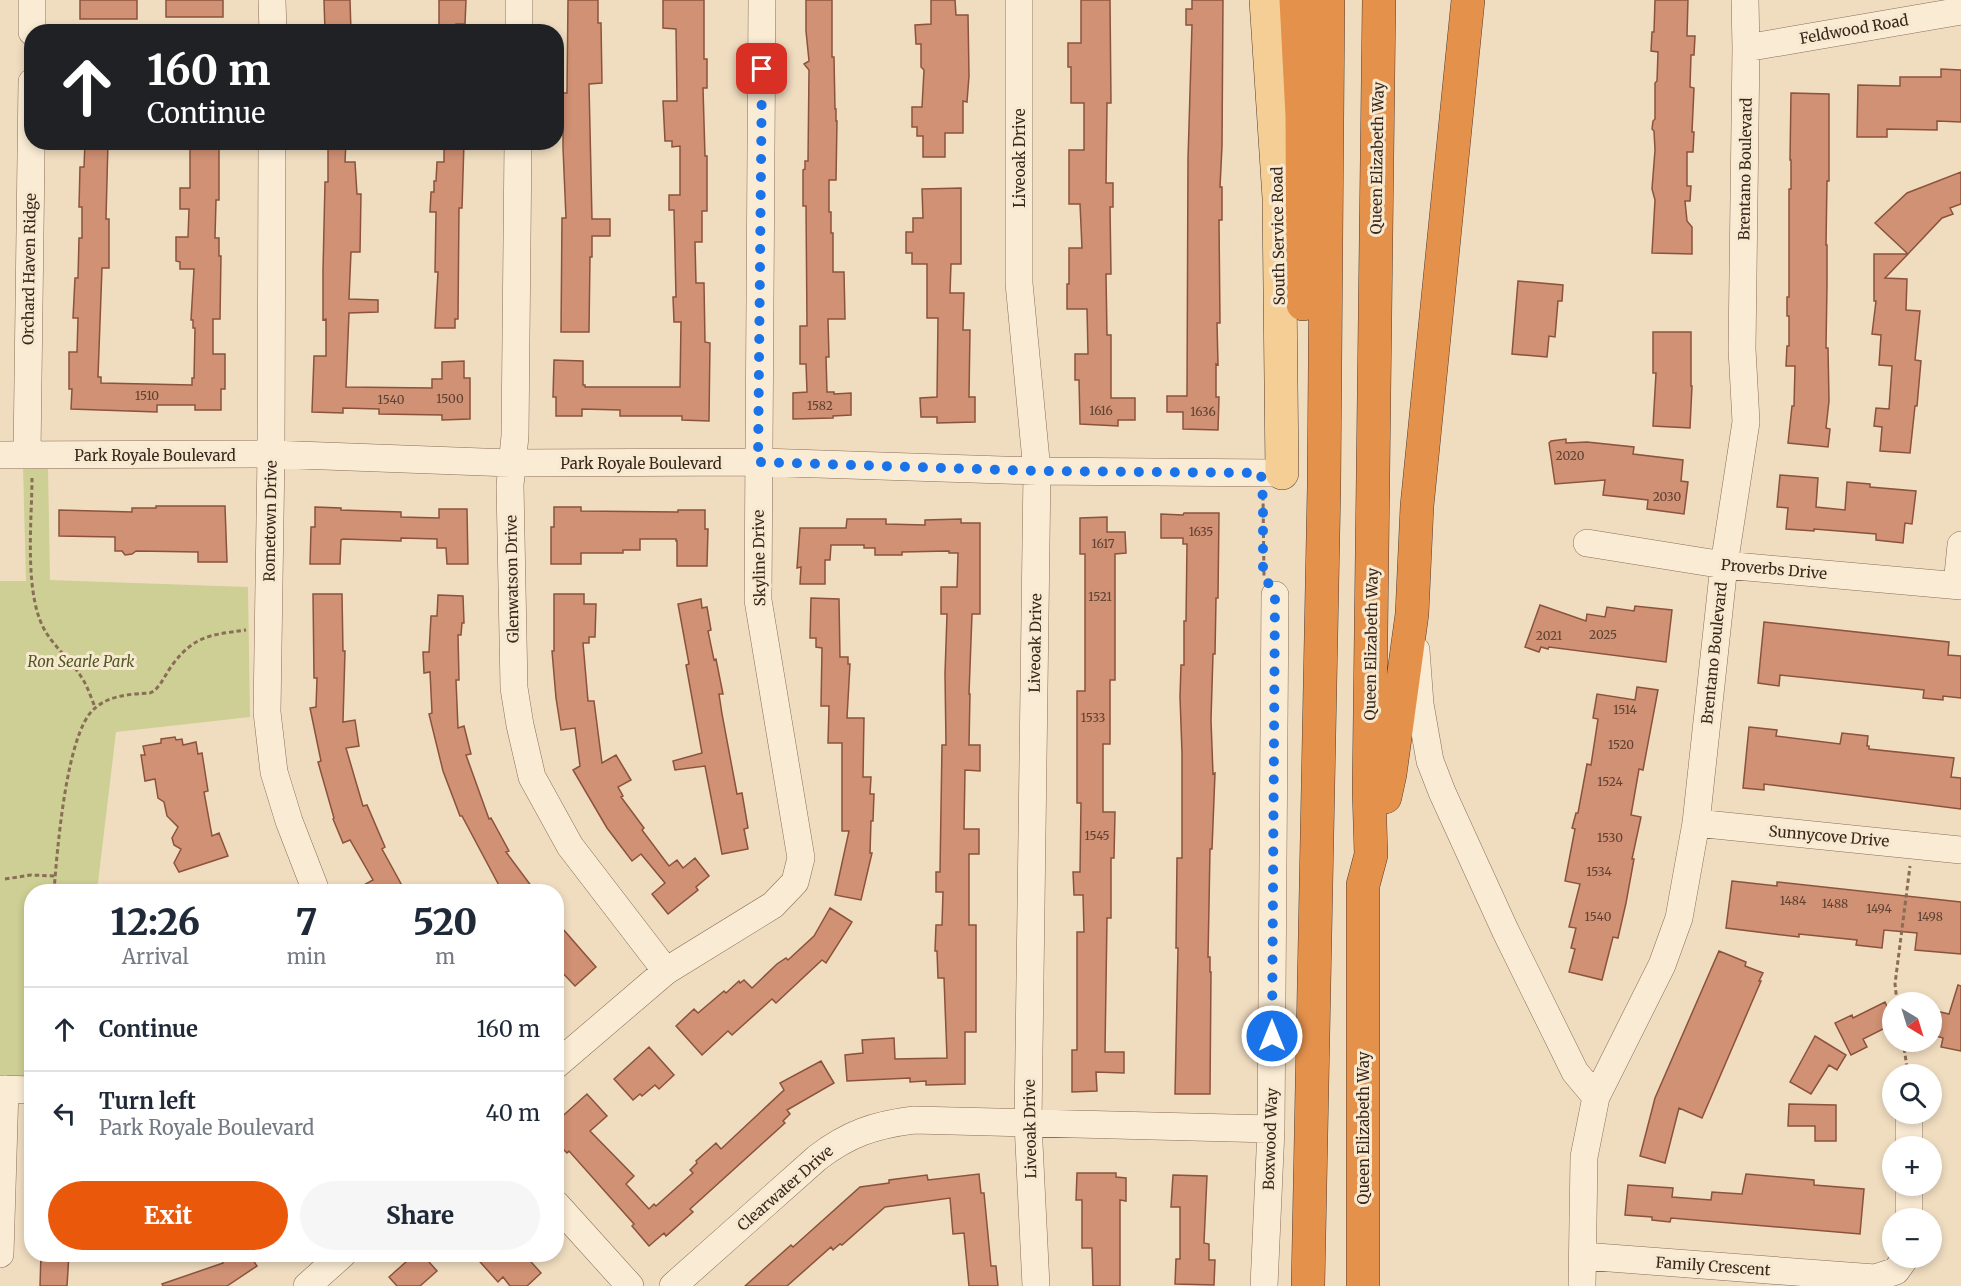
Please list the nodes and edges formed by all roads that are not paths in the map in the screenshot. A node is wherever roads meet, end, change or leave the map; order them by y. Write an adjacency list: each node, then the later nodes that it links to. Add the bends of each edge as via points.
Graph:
1 (32, 0): 13 (street)
2 (272, 0): 14 (street)
3 (519, 0): 15 (street)
4 (762, 0): 23 (street, Skyline Drive)
5 (1019, 0): 25 (street, Liveoak Drive, via 1019,284)
6 (1266, 0): 26 (main road, South Service Road, via 1279,198)
7 (1296, 0): 27 (highway, via 1302,116 1304,352)
8 (1328, 0): 27 (highway)
9 (1379, 0): 36 (highway, Queen Elizabeth Way)
10 (1468, 0): 33 (highway, via 1417,506)
11 (1745, 0): 16 (street, Brentano Boulevard)
12 (1961, 11): 16 (street, Feldwood Road)
13 (32, 24)
14 (273, 24)
15 (519, 24)
16 (1746, 48): 30 (street, Brentano Boulevard, via 1742,349 1746,422)
17 (31, 150): 22 (street, Orchard Haven Ridge)
18 (272, 150): 20 (street, Rometown Drive)
19 (518, 150): 24 (street, Glenwatson Drive)
20 (271, 454): 22 (street, Park Royale Boulevard); 24 (street, Park Royale Boulevard); 37 (street, Rometown Drive, via 267,712 274,772)
21 (0, 455): 22 (street, Park Royale Boulevard)
22 (27, 455)
23 (758, 462): 24 (street, Park Royale Boulevard); 25 (street, Park Royale Boulevard); 38 (street, Skyline Drive, via 758,600 801,858 795,882 773,905)
24 (513, 463): 38 (street, Glenwatson Drive, via 510,485 514,688 532,777 570,846)
25 (1037, 471): 26 (street, Park Royale Boulevard); 42 (street, Liveoak Drive)
26 (1271, 473)
27 (1324, 486): 54 (highway)
28 (1587, 543): 30 (street, Proverbs Drive)
29 (1961, 545): 31 (street)
30 (1724, 565): 31 (street, Proverbs Drive); 34 (street, Brentano Boulevard)
31 (1959, 586)
32 (1275, 595): 43 (street, Boxwood Way)
33 (1412, 614): 36 (highway, via 1390,774); 41 (street, via 1430,761 1575,1072)
34 (1696, 823): 35 (street, Sunnycove Drive); 41 (street, Brentano Boulevard, via 1679,918 1662,965)
35 (1961, 850)
36 (1371, 855): 55 (highway, Queen Elizabeth Way, via 1363,885)
37 (313, 884)
38 (666, 971): 39 (street, Skyline Drive)
39 (564, 1058)
40 (12, 1089): 45 (street)
41 (1596, 1097): 46 (street, Brentano Boulevard, via 1584,1157)
42 (1028, 1123): 43 (street, Clearwater Drive); 51 (street, Clearwater Drive, via 914,1120 852,1135 817,1158); 52 (street, Liveoak Drive)
43 (1271, 1129): 53 (street, Boxwood Way)
44 (564, 1213): 50 (street)
45 (0, 1254)
46 (1582, 1256): 48 (street, Family Crescent, via 1875,1278); 56 (street, Brentano Boulevard)
47 (334, 1262): 49 (street)
48 (1898, 1268)
49 (307, 1286)
50 (630, 1286)
51 (673, 1286)
52 (1036, 1286)
53 (1264, 1286)
54 (1308, 1286)
55 (1363, 1286)
56 (1582, 1286)

